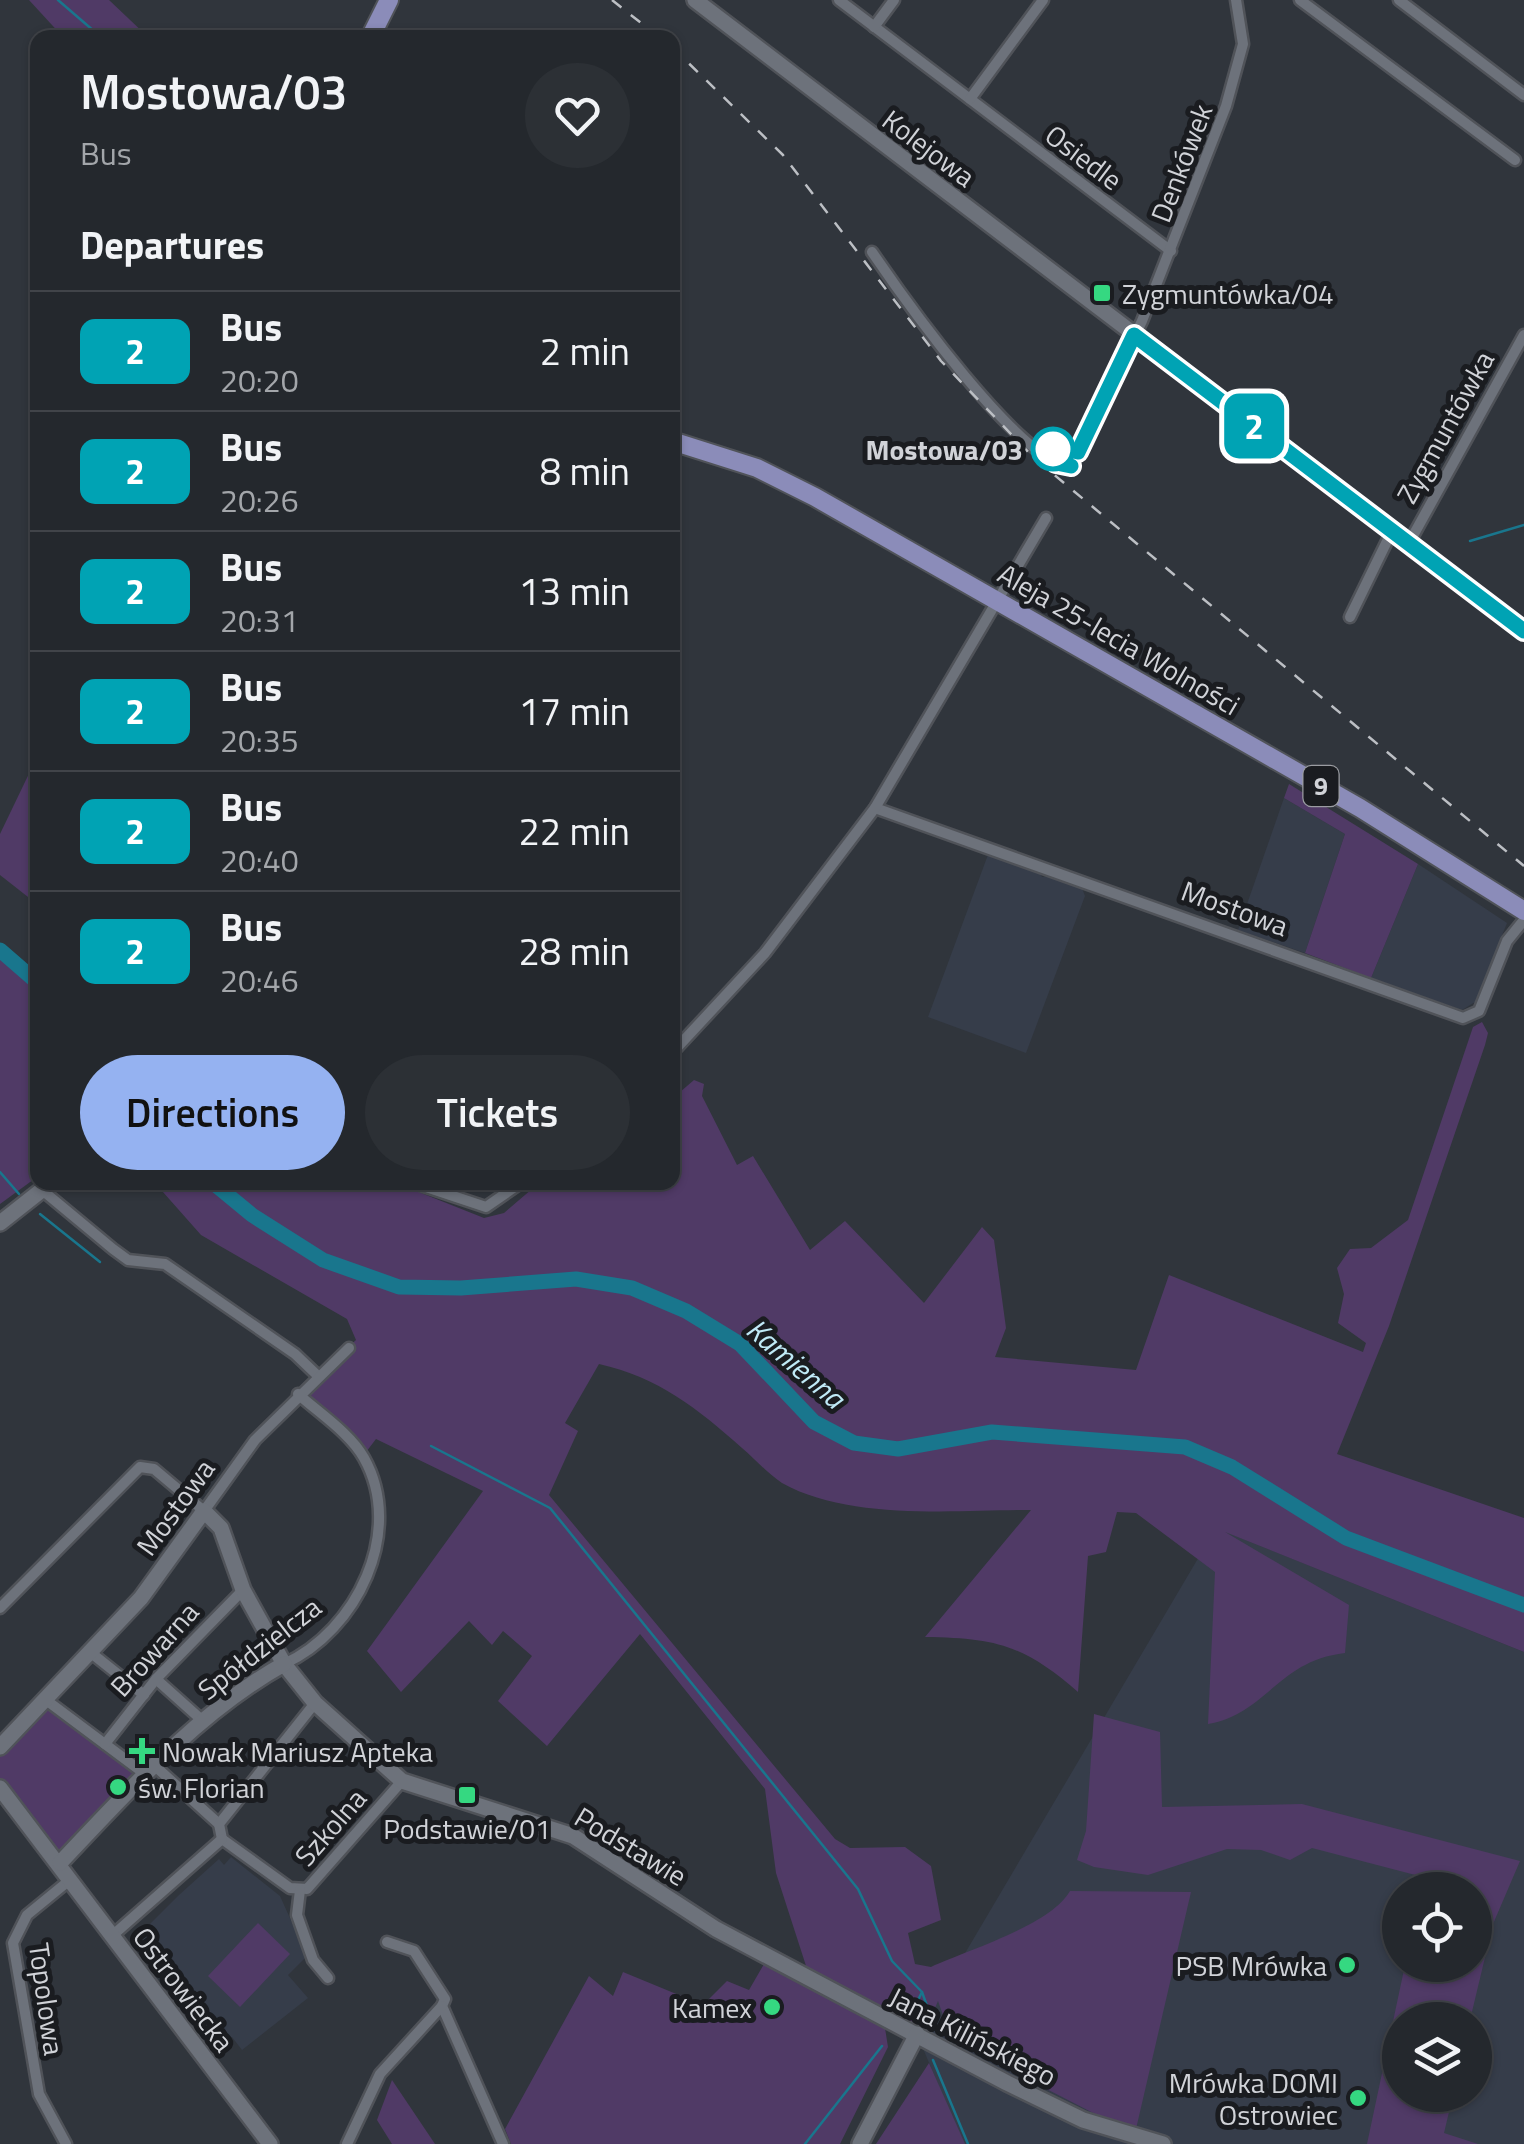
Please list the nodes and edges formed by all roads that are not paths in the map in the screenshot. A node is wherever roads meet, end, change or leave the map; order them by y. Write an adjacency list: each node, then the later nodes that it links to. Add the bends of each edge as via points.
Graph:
1 (389, 0): 10 (main road)
2 (696, 0): 16 (street, Kolejowa)
3 (839, 0): 9 (street, Osiedle)
4 (894, 0): 9 (street)
5 (1044, 0): 12 (street)
6 (1236, 0): 14 (street, Denkówek, via 1240,64)
7 (1300, 0): 13 (street)
8 (1399, 0): 11 (street)
9 (874, 26): 12 (street, Osiedle)
10 (374, 30)
11 (1524, 95)
12 (970, 98): 14 (street, Osiedle)
13 (1515, 160)
14 (1171, 251): 16 (street, Denkówek)
15 (872, 252): 16 (street, via 979,391 1056,463 1071,466)
16 (1134, 335): 20 (street, Zygmuntówka)
17 (1524, 335): 21 (street, Zygmuntówka)
18 (680, 444): 22 (main road, Aleja 25-lecia Wolności / 9, via 757,468)
19 (1046, 518): 22 (street)
20 (1392, 530): 21 (street, Zygmuntówka); 23 (street)
21 (1409, 544): 24 (street, Zygmuntówka)
22 (998, 600): 25 (street); 26 (main road, Aleja 25-lecia Wolności / 9)
23 (1350, 617)
24 (1524, 630)
25 (875, 808): 28 (street, Mostowa, via 1463,1018 1479,1011); 30 (street, via 764,953)
26 (1524, 910)
27 (1524, 920): 28 (street, Mostowa)
28 (1512, 934): 29 (street)
29 (1524, 942)
30 (680, 1043)
31 (41, 1190): 35 (street)
32 (50, 1190): 37 (street, via 112,1250 128,1260 166,1264)
33 (436, 1190): 34 (street, via 486,1207)
34 (510, 1190)
35 (0, 1223)
36 (349, 1348): 37 (street, Mostowa)
37 (317, 1375): 38 (street, Mostowa)
38 (298, 1394): 39 (street, Mostowa); 43 (street, Spółdzielcza, via 363,1456 381,1530 342,1616)
39 (204, 1511): 40 (street, via 231,1548); 41 (street, via 154,1469 140,1466); 42 (street, Mostowa, via 141,1598)
40 (243, 1590): 43 (street); 44 (street, Browarna)
41 (2, 1602)
42 (90, 1652): 45 (street); 46 (street, Mostowa)
43 (284, 1664): 47 (street, Szkolna); 48 (street, Spółdzielcza)
44 (156, 1679): 45 (street, Browarna); 48 (street)
45 (144, 1695): 49 (street, Browarna)
46 (46, 1700): 49 (street); 50 (street, Mostowa)
47 (315, 1703): 52 (street, Szkolna); 54 (street)
48 (204, 1722): 51 (street, Spółdzielcza)
49 (105, 1744): 51 (street)
50 (0, 1747)
51 (151, 1771): 54 (street); 56 (street, Spółdzielcza)
52 (402, 1781): 58 (street, Szkolna, via 322,1875); 63 (street, Podstawie, via 574,1836)
53 (0, 1788): 56 (street, Ostrowiecka)
54 (218, 1824): 55 (street)
55 (222, 1839): 58 (street, Szkolna); 59 (street)
56 (60, 1863): 57 (street, Ostrowiecka)
57 (72, 1879): 59 (street, Ostrowiecka); 62 (street, Topolowa, via 26,1915)
58 (300, 1890): 64 (street, Szkolna, via 297,1915 312,1960)
59 (113, 1935): 68 (street, Ostrowiecka)
60 (0, 1942): 62 (street)
61 (387, 1942): 65 (street, via 414,1951 445,1999)
62 (13, 1944): 67 (street, Topolowa, via 39,2094)
63 (767, 1957): 66 (street, Jana Kilińskiego)
64 (328, 1978)
65 (442, 2006): 69 (street, via 380,2074); 70 (street)
66 (918, 2034): 71 (street); 72 (street, Jana Kilińskiego, via 1074,2116)
67 (66, 2144)
68 (270, 2144)
69 (347, 2144)
70 (503, 2144)
71 (860, 2144)
72 (1163, 2144)

